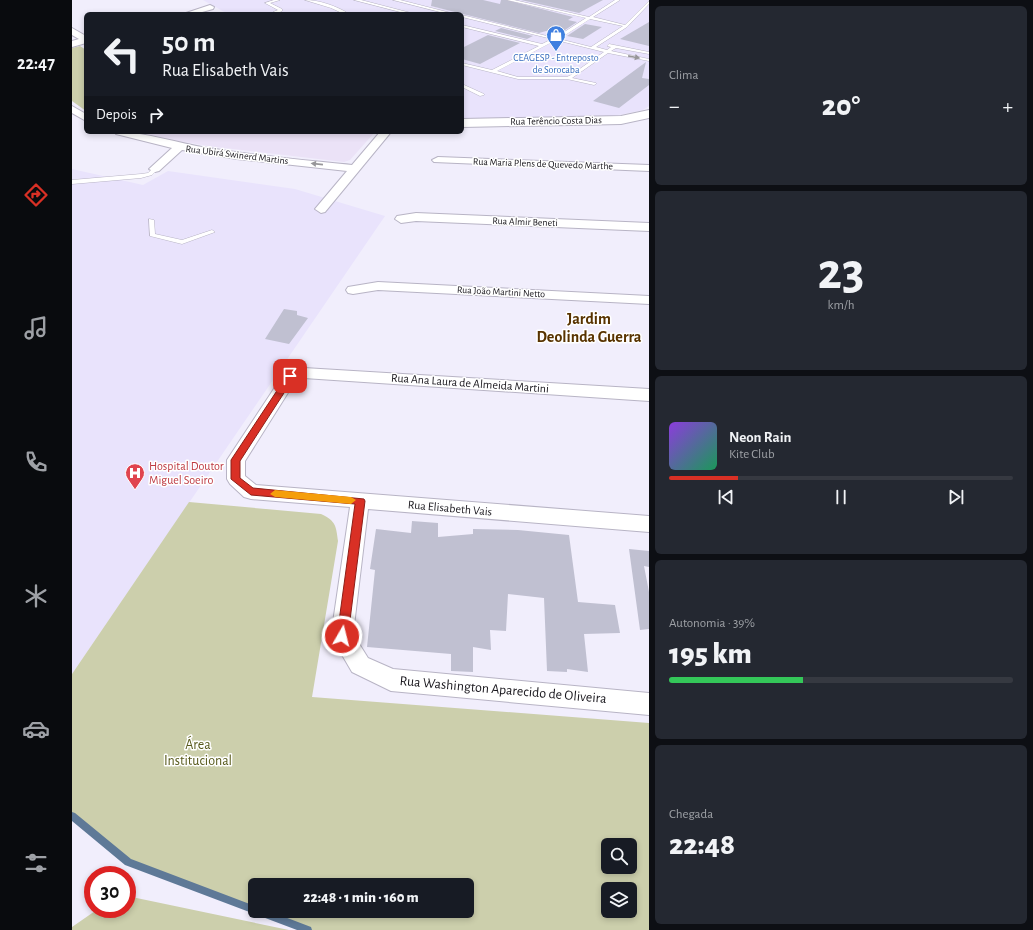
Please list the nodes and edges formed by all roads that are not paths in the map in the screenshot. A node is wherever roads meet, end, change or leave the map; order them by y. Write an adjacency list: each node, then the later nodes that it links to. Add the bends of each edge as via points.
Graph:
1 (278, 0): 12 (lane, via 267,3 282,10)
2 (307, 0): 13 (lane)
3 (356, 0): 14 (lane)
4 (395, 0): 15 (lane)
5 (509, 0): 9 (lane)
6 (537, 0): 9 (lane)
7 (618, 0): 17 (lane)
8 (649, 2): 19 (lane)
9 (529, 4): 17 (lane)
10 (210, 7): 11 (street)
11 (194, 12)
12 (277, 12)
13 (343, 12)
14 (405, 12)
15 (445, 12)
16 (464, 16): 22 (lane)
17 (589, 18): 19 (lane); 22 (lane)
18 (464, 26): 26 (lane)
19 (626, 26): 24 (lane)
20 (72, 32): 21 (street)
21 (84, 39)
22 (556, 39): 26 (lane); 28 (lane)
23 (84, 41): 25 (street)
24 (601, 43): 27 (lane); 28 (lane)
25 (72, 44)
26 (543, 46): 33 (lane)
27 (615, 46): 29 (lane); 30 (lane)
28 (592, 48): 29 (lane)
29 (608, 52): 31 (lane, one-way to 31); 34 (lane)
30 (649, 53)
31 (649, 60)
32 (464, 65): 33 (lane)
33 (492, 72): 35 (lane, via 528,79)
34 (576, 75): 35 (lane); 36 (lane)
35 (567, 78): 37 (lane)
36 (599, 81)
37 (594, 84)
38 (464, 86): 39 (lane)
39 (482, 95)
40 (72, 109): 42 (street)
41 (649, 114): 44 (street, Rua Terêncio Costa Dias)
42 (84, 116)
43 (84, 118): 46 (street)
44 (636, 118): 45 (street); 47 (street, Rua Terêncio Costa Dias)
45 (649, 118)
46 (72, 121)
47 (464, 123)
48 (127, 134): 50 (street, Rua Ubirá Swinerd Martins)
49 (384, 134): 54 (street)
50 (179, 148): 53 (street); 54 (street, Rua Ubirá Swinerd Martins, one-way to 50)
51 (438, 160): 52 (street, Rua Maria Plens de Quevedo Marthe)
52 (649, 168)
53 (155, 169): 55 (lane, via 150,174 141,176)
54 (355, 169): 56 (street)
55 (72, 182)
56 (321, 209)
57 (401, 219): 59 (street, Rua Almir Beneti, via 416,217)
58 (151, 220): 60 (lane, via 152,234 182,242)
59 (649, 227)
60 (212, 232)
61 (352, 290): 62 (street, Rua João Martini Netto, via 378,286)
62 (649, 300)
63 (649, 395): 64 (street, Rua Ana Laura de Almeida Martini, via 304,373 290,376 236,460 236,479)
64 (251, 492): 65 (street, Rua Elisabeth Vais)
65 (360, 501): 66 (street, Rua Elisabeth Vais); 67 (street, Rua Washington Aparecido de Oliveira, via 342,636 360,665 391,680)
66 (649, 524)
67 (649, 704)

